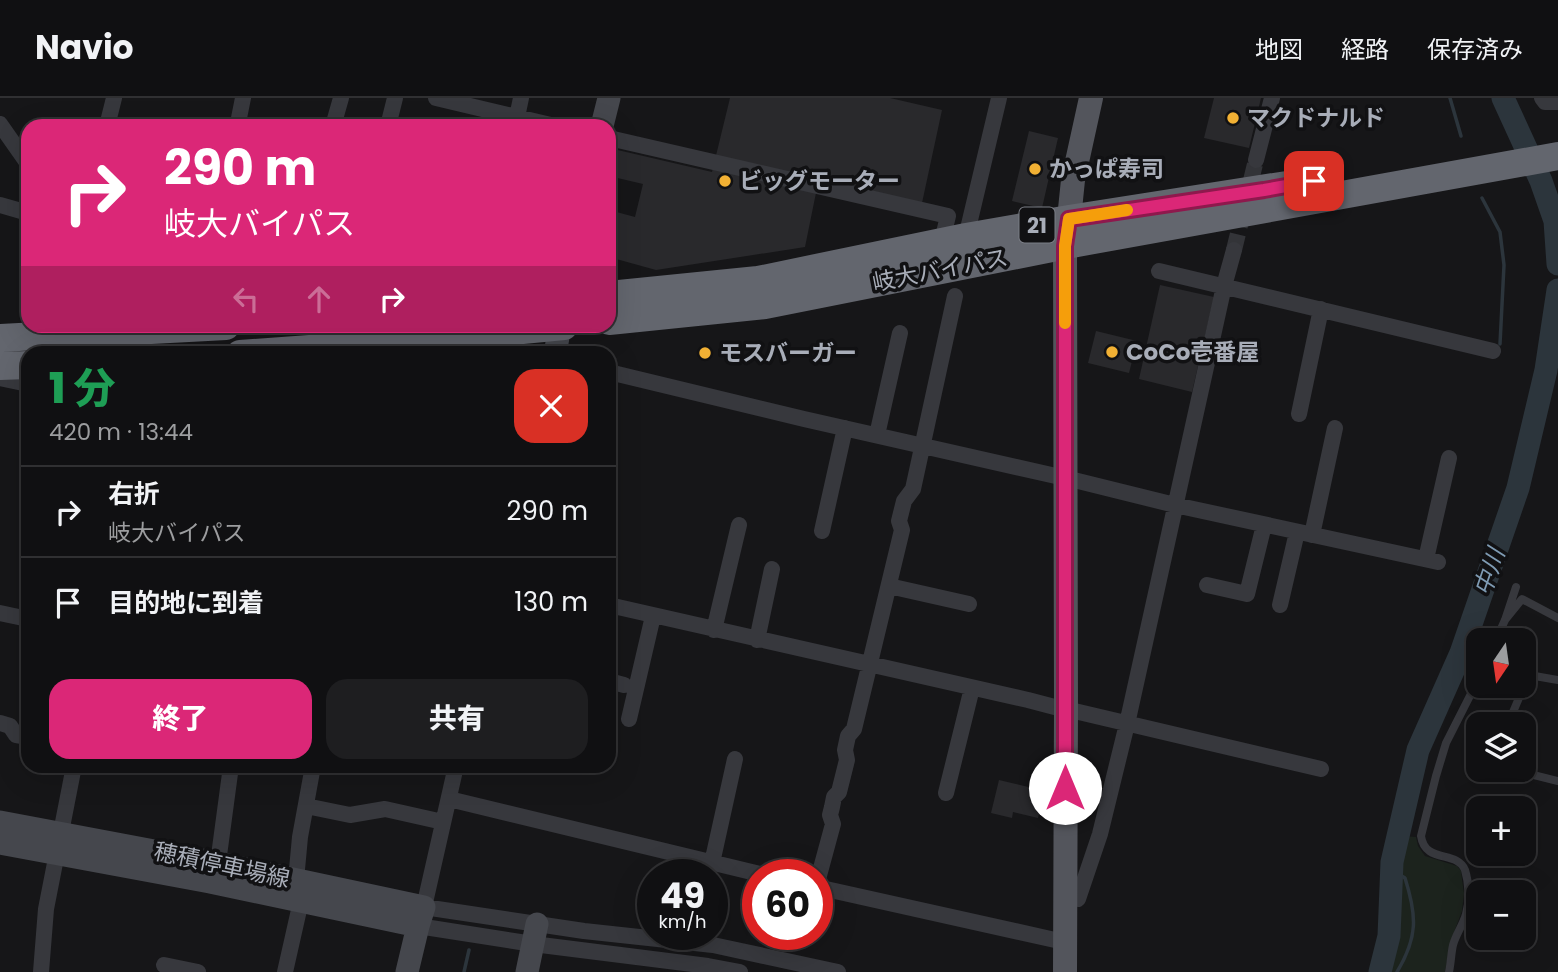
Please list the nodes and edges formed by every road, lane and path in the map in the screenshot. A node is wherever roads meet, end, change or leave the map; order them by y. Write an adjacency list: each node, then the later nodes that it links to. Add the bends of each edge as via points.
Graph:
1 (114, 98): 13 (street)
2 (243, 98): 14 (street)
3 (341, 98): 15 (street)
4 (395, 98): 16 (street)
5 (436, 98): 17 (street)
6 (521, 98): 17 (street)
7 (609, 98): 18 (main road)
8 (999, 98): 29 (street)
9 (1091, 98): 28 (main road, via 1073,180)
10 (1272, 98): 24 (street)
11 (1542, 98): 12 (street)
12 (1558, 102)
13 (109, 119)
14 (239, 119)
15 (335, 119)
16 (390, 119)
17 (509, 119)
18 (604, 119)
19 (0, 124): 22 (street)
20 (1558, 137): 25 (highway, 岐大バイパス / 21)
21 (616, 140): 29 (street, via 948,216)
22 (21, 154)
23 (1558, 156): 25 (highway, 岐大バイパス / 21)
24 (1256, 160)
25 (1467, 163): 28 (highway, 岐大バイパス / 21, via 1264,190)
26 (0, 205): 27 (street)
27 (21, 212)
28 (1070, 236): 29 (highway, 岐大バイパス / 21); 36 (highway, 岐大バイパス / 21, via 765,305); 54 (main road)
29 (954, 239): 33 (highway, 岐大バイパス / 21, via 758,280)
30 (1234, 250): 32 (street)
31 (1159, 271): 32 (street)
32 (1224, 286): 35 (street); 55 (street)
33 (616, 294)
34 (954, 296): 52 (street)
35 (1321, 309): 42 (street); 48 (street)
36 (616, 320)
37 (94, 333): 40 (highway)
38 (492, 333): 41 (highway)
39 (900, 333): 51 (street)
40 (0, 338)
41 (351, 346)
42 (1493, 351)
43 (21, 365): 44 (highway)
44 (0, 366)
45 (616, 374): 49 (street)
46 (0, 378): 47 (street)
47 (21, 382)
48 (1299, 414)
49 (845, 428): 51 (street); 58 (street)
50 (1335, 428): 59 (street)
51 (877, 435): 52 (street)
52 (922, 445): 54 (street); 62 (street, via 913,489 899,521 902,530)
53 (1449, 458): 59 (street, via 1432,561)
54 (1072, 480): 55 (street); 80 (main road)
55 (1175, 505): 56 (street); 83 (street)
56 (1264, 524): 59 (street); 61 (street, via 1247,594)
57 (739, 525): 73 (street)
58 (822, 531)
59 (1304, 533): 65 (street)
60 (772, 569): 74 (street)
61 (1207, 585)
62 (889, 586): 64 (street); 75 (street)
63 (1516, 587): 71 (lane)
64 (969, 604)
65 (1280, 605)
66 (616, 607): 68 (street)
67 (0, 613): 69 (street)
68 (653, 616): 73 (street); 81 (street)
69 (21, 618)
70 (1558, 618): 71 (lane, via 1522,599)
71 (1505, 620): 72 (lane)
72 (1501, 628)
73 (714, 630): 74 (street)
74 (757, 640): 75 (street)
75 (870, 665): 78 (street); 102 (street, via 854,729 848,736 847,760 834,797)
76 (1536, 676): 77 (lane)
77 (1558, 680)
78 (972, 688): 80 (street); 93 (street)
79 (1469, 698): 120 (lane, via 1446,743 1421,836 1428,851 1460,862 1467,882 1466,912)
80 (1070, 710): 83 (street); 106 (main road); 109 (main road)
81 (629, 719)
82 (0, 723): 84 (street)
83 (1127, 724): 86 (street); 106 (street, via 1100,834)
84 (21, 736)
85 (735, 759): 101 (street)
86 (1321, 769)
87 (73, 773): 99 (street)
88 (230, 773): 103 (street)
89 (312, 773): 95 (street)
90 (455, 773): 94 (street)
91 (1536, 776): 92 (lane)
92 (1558, 781)
93 (946, 793)
94 (449, 799): 97 (street); 100 (street)
95 (306, 807): 97 (street, via 350,815 385,809); 105 (street)
96 (0, 822): 99 (main road, 穂積停車場線)
97 (443, 822): 107 (street)
98 (0, 843): 99 (main road, 穂積停車場線)
99 (58, 843): 103 (main road, 穂積停車場線); 105 (main road, 穂積停車場線, via 210,882); 111 (street)
100 (696, 859)
101 (713, 859)
102 (824, 859)
103 (218, 863): 105 (main road, 穂積停車場線)
104 (833, 889): 109 (street)
105 (298, 890): 107 (main road, 穂積停車場線); 113 (street)
106 (1077, 899): 119 (main road)
107 (421, 917): 108 (street); 114 (main road)
108 (535, 934): 115 (main road); 116 (street); 117 (street, via 584,931 713,945)
109 (1064, 942): 118 (main road)
110 (164, 965): 112 (street)
111 (41, 972)
112 (198, 972)
113 (285, 972)
114 (407, 972)
115 (527, 972)
116 (740, 972)
117 (838, 972)
118 (1065, 972)
119 (1076, 972)
120 (1449, 972)

